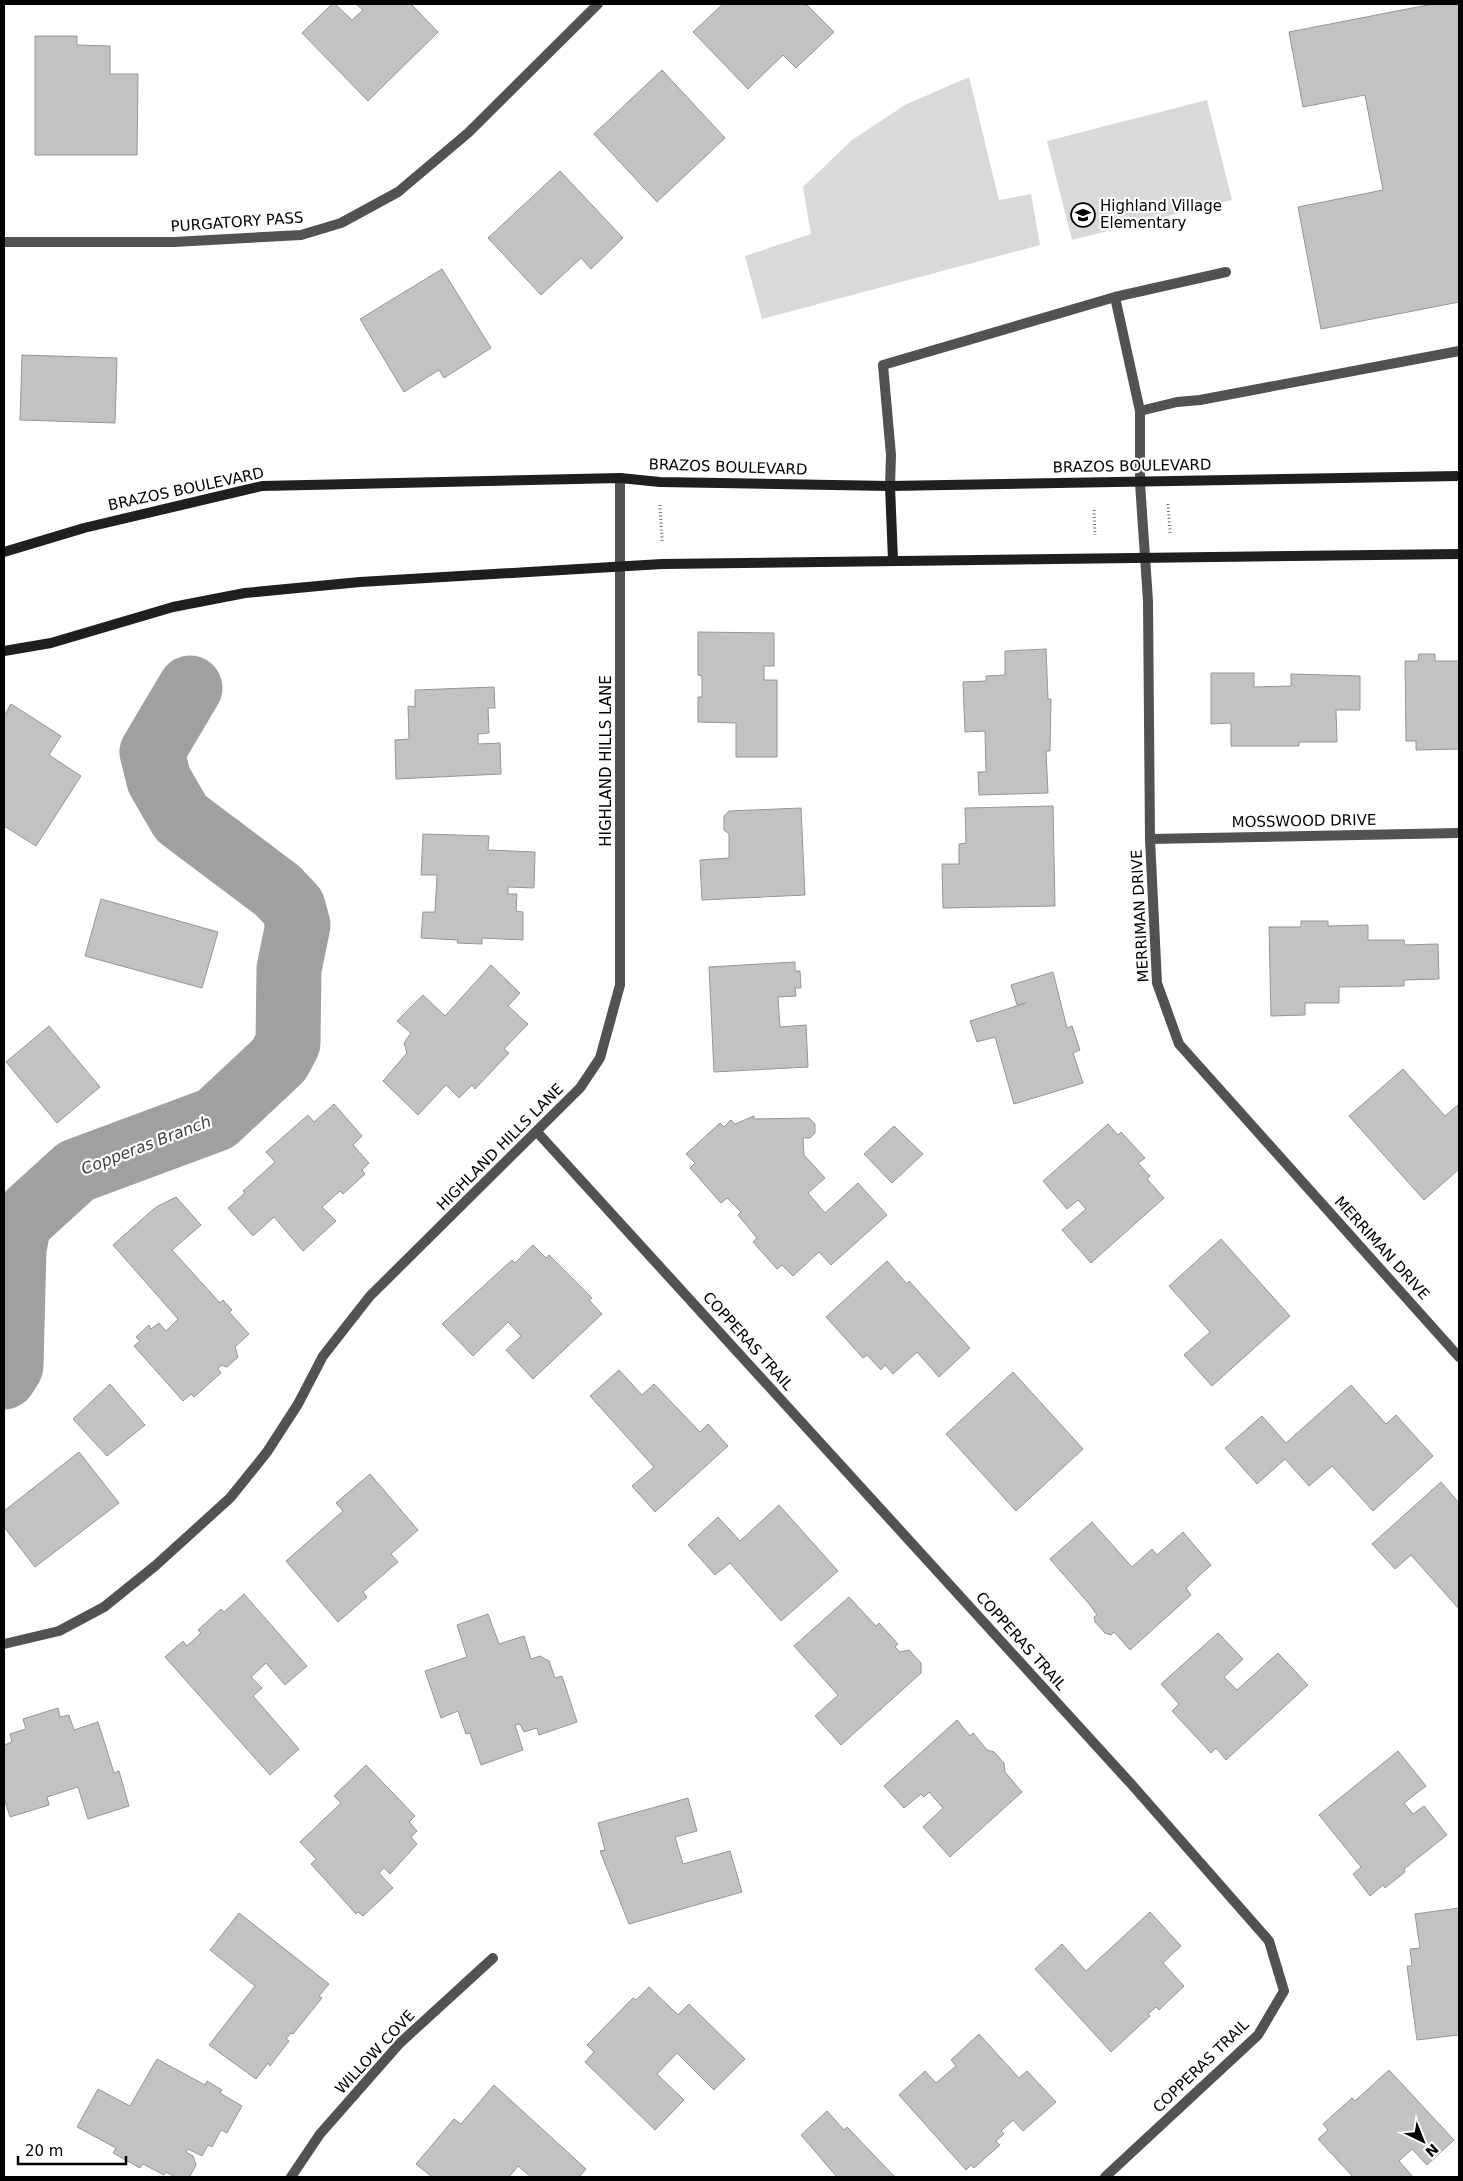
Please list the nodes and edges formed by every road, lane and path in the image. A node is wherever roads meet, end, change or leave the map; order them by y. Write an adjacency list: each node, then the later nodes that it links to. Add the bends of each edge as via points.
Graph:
1 (598, 4): 2 (street, PURGATORY PASS, via 468,132 398,192 341,223 301,235 174,242)
2 (4, 242)
3 (1226, 272): 4 (street)
4 (1115, 297): 6 (street, MERRIMAN DRIVE); 10 (street, via 883,365 891,455)
5 (1459, 351): 6 (street)
6 (1140, 411): 9 (street, MERRIMAN DRIVE)
7 (1459, 476): 9 (main road, BRAZOS BOULEVARD)
8 (620, 478): 10 (main road, BRAZOS BOULEVARD, via 660,482); 17 (main road, BRAZOS BOULEVARD, via 262,486 84,528); 21 (street, HIGHLAND HILLS LANE)
9 (1140, 483): 10 (main road, BRAZOS BOULEVARD); 19 (street, MERRIMAN DRIVE)
10 (890, 486): 20 (main road)
11 (660, 498): 16 (path)
12 (1168, 498): 14 (path)
13 (1094, 510): 15 (path)
14 (1170, 533)
15 (1095, 537)
16 (662, 541)
17 (4, 552)
18 (1459, 554): 19 (main road)
19 (1146, 559): 20 (main road); 24 (street, MERRIMAN DRIVE)
20 (893, 560): 21 (main road)
21 (621, 566): 22 (main road, via 360,582 245,593 173,607 51,643); 25 (street, HIGHLAND HILLS LANE, via 620,985 600,1058 580,1088)
22 (4, 651)
23 (1459, 833): 24 (street, MOSSWOOD DRIVE)
24 (1150, 839): 26 (street, MERRIMAN DRIVE, via 1157,983 1179,1044)
25 (537, 1132): 27 (street, HIGHLAND HILLS LANE, via 370,1296 323,1356 298,1404 267,1452 230,1498 104,1608 60,1631); 30 (street, COPPERAS TRAIL, via 1133,1786 1269,1941 1284,1991 1258,2035)
26 (1459, 1357)
27 (4, 1644)
28 (494, 1958): 29 (street, WILLOW COVE, via 400,2043 320,2134)
29 (291, 2177)
30 (1105, 2177)

